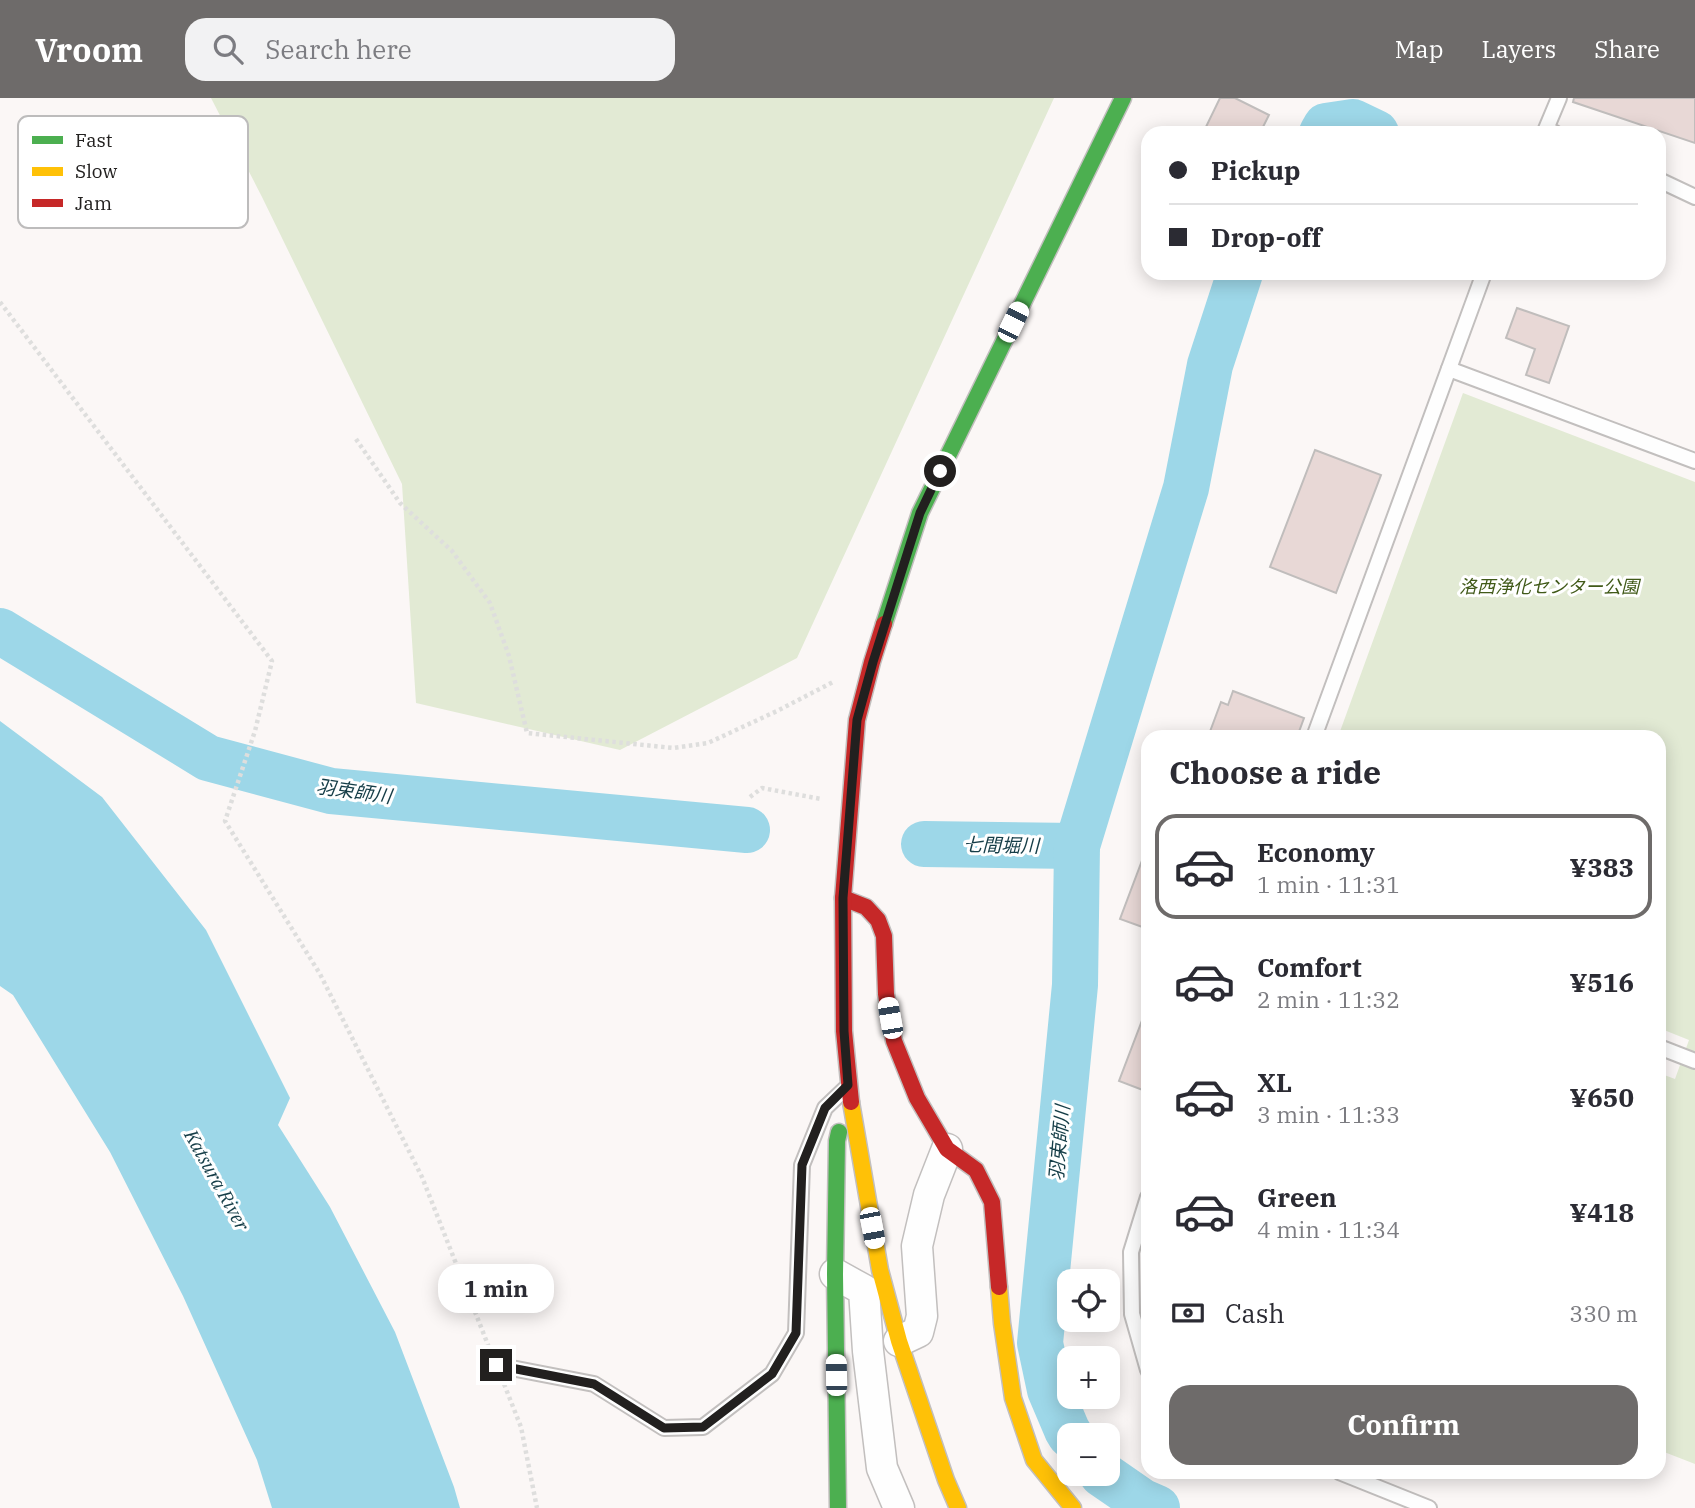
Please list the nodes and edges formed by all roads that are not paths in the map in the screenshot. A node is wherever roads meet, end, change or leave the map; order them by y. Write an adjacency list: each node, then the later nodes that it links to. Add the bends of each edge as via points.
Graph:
1 (1123, 98): 10 (street, via 920,513 857,720)
2 (1559, 98): 3 (lane)
3 (1547, 126)
4 (1666, 183): 5 (lane)
5 (1695, 197)
6 (1481, 280): 7 (lane)
7 (1449, 369): 8 (lane); 9 (lane)
8 (1695, 460)
9 (1317, 730)
10 (843, 898): 13 (street); 14 (street, via 866,907 878,920 884,936 886,994 894,1041 918,1098)
11 (1666, 1050): 12 (lane)
12 (1695, 1061)
13 (848, 1085): 16 (street, via 837,1141); 17 (street, via 880,1270); 19 (lane, via 825,1108 802,1165 796,1333 772,1374 703,1427 664,1428 594,1384)
14 (947, 1149): 17 (street, via 929,1195 917,1247 922,1316 918,1332); 24 (street, via 976,1170 992,1202 1013,1398 1034,1460)
15 (1141, 1220): 18 (lane, via 1131,1252 1132,1314)
16 (835, 1275): 21 (street); 22 (street, via 864,1290 882,1468)
17 (899, 1341): 23 (street)
18 (1141, 1346)
19 (496, 1365)
20 (1356, 1479): 25 (lane)
21 (838, 1508)
22 (900, 1508)
23 (958, 1508)
24 (1073, 1508)
25 (1429, 1508)

